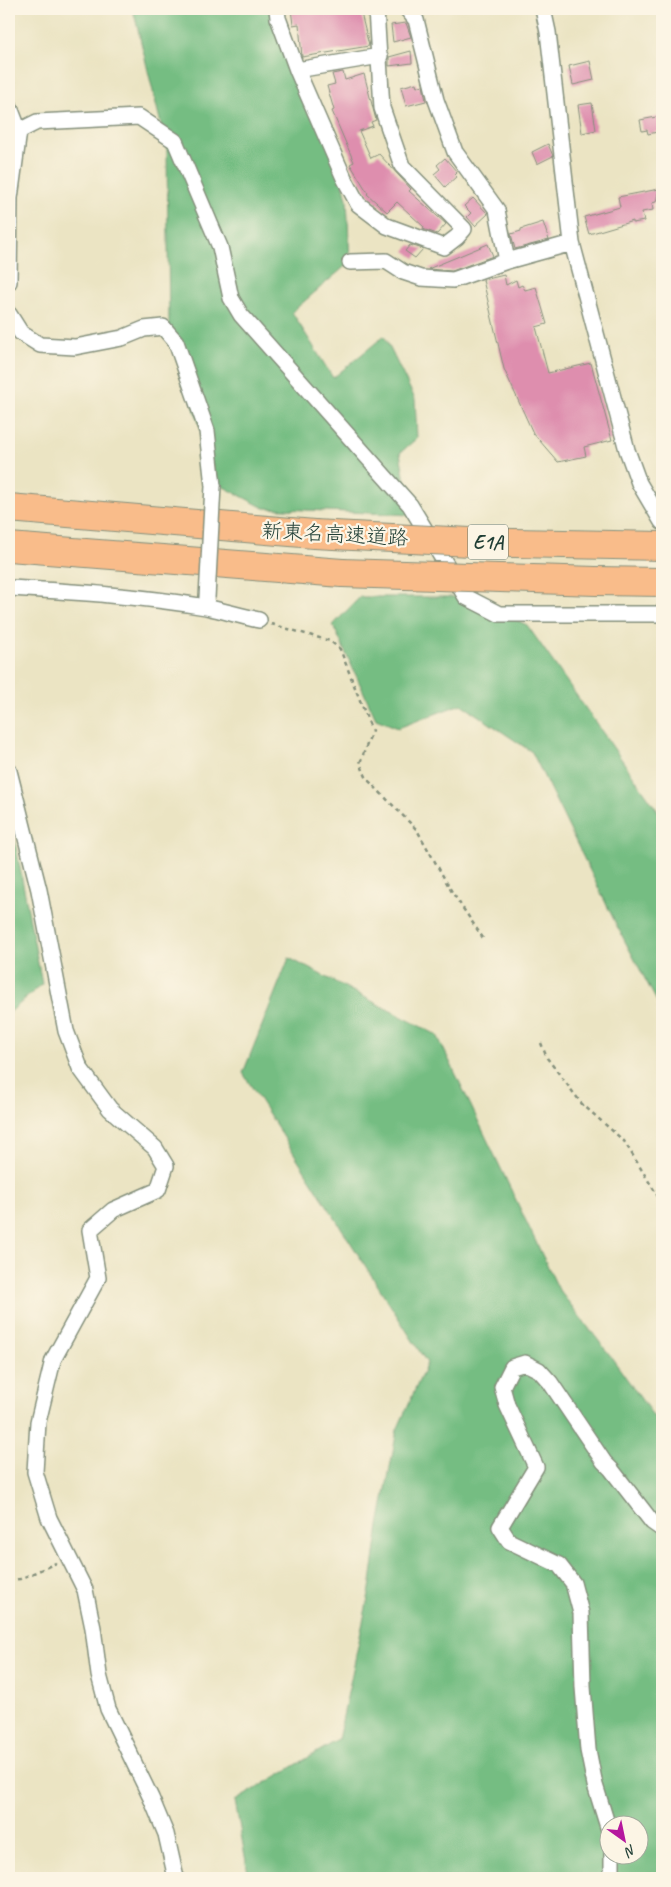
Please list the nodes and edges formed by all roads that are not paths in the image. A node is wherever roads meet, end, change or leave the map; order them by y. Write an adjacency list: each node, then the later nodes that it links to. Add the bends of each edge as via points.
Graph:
1 (276, 9): 6 (street)
2 (376, 9): 5 (street)
3 (407, 9): 10 (street, via 416,20 436,100 456,152 497,210)
4 (544, 9): 9 (street)
5 (380, 56): 6 (street); 6 (street, via 382,108 402,166 464,229 444,247 387,226 358,204)
6 (297, 70)
7 (9, 105): 8 (street)
8 (18, 131): 12 (street, via 10,198); 21 (street, via 37,122 139,117 175,141 220,246 231,298 241,315 410,505 466,597 499,614)
9 (572, 243): 10 (street); 15 (street, via 627,450 639,483)
10 (507, 261): 11 (street, via 453,280 422,278 403,272 386,261)
11 (350, 262)
12 (9, 282)
13 (9, 314): 20 (street, bridge, via 21,333 40,345 75,347 163,327 176,342 207,431 213,486)
14 (9, 508): 16 (highway, 新東名高速道路 / E1A, bridge, via 314,534 470,542)
15 (661, 519)
16 (662, 546)
17 (9, 547): 18 (highway, 新東名高速道路 / E1A, bridge, via 342,573)
18 (662, 582)
19 (9, 588): 20 (street)
20 (207, 603): 22 (street)
21 (662, 614)
22 (258, 620)
23 (9, 771): 27 (street, via 39,890 66,1031 80,1068 110,1109 154,1148 166,1166 158,1190 113,1210 90,1230 98,1278 53,1360 38,1422 34,1472 49,1518 85,1590 108,1709 166,1834)
24 (662, 1529): 25 (street, via 652,1522 604,1462 540,1370 524,1363 512,1367 502,1387 536,1467 500,1527 509,1541 559,1565 573,1583 581,1613 588,1750)
25 (604, 1814)
26 (612, 1864): 28 (street)
27 (176, 1878)
28 (612, 1878)

